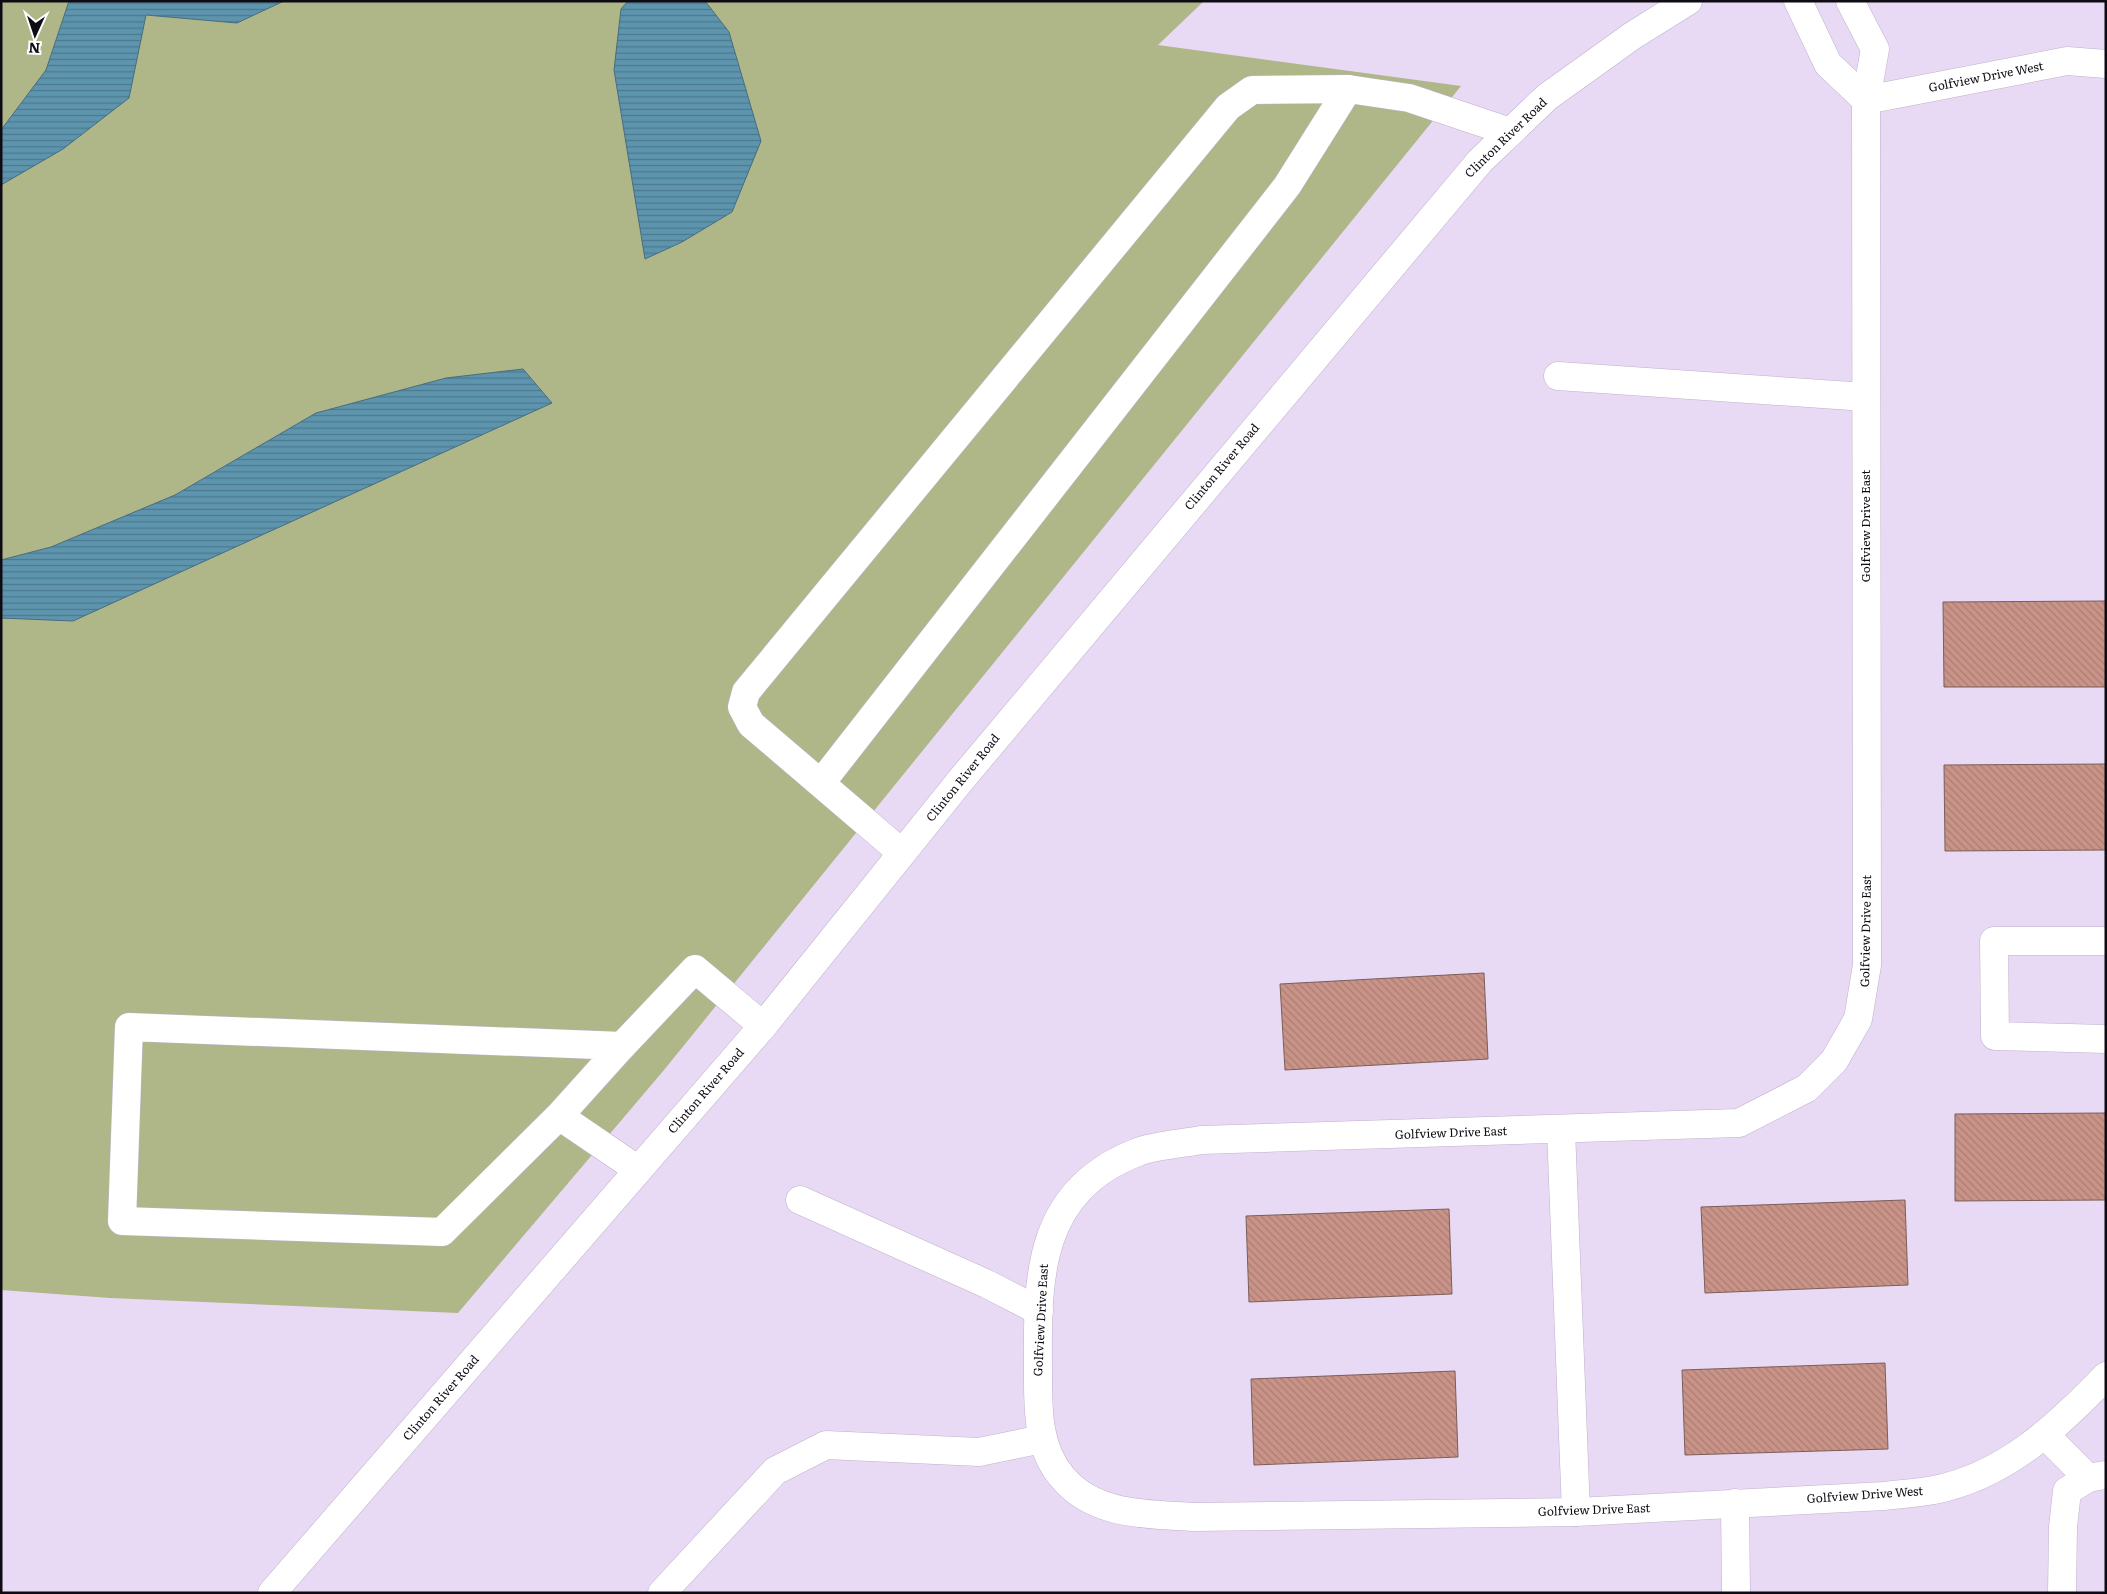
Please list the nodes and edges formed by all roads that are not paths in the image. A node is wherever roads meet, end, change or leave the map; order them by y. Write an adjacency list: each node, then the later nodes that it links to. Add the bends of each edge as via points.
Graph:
1 (1688, 1): 7 (street, Clinton River Road, via 1632,36 1547,98)
2 (1798, 1): 6 (street, via 1828,64)
3 (1850, 1): 6 (street, via 1875,49)
4 (2106, 64): 6 (street, Golfview Drive West, via 2067,61)
5 (1348, 89): 7 (street, via 1409,98); 10 (street, via 1287,186); 10 (street, via 1252,90 1228,106 746,692 742,707 751,724)
6 (1866, 100): 9 (street, Golfview Drive East)
7 (1510, 132): 11 (street, Clinton River Road, via 1480,160 1379,279)
8 (1558, 376): 9 (street)
9 (1866, 397): 17 (street, Golfview Drive East, via 1867,965 1858,1019 1834,1061 1807,1088 1739,1123)
10 (821, 783): 11 (street)
11 (902, 853): 13 (street, Clinton River Road)
12 (2106, 941): 14 (street, via 1994,941 1995,1036)
13 (763, 1026): 15 (street, via 695,969); 18 (street, Clinton River Road)
14 (2106, 1038)
15 (622, 1046): 16 (street); 16 (street, via 129,1027 122,1220 442,1232)
16 (559, 1116): 18 (street)
17 (1560, 1130): 20 (street, Golfview Drive East, via 1202,1140 1140,1152 1095,1176 1062,1214 1050,1235 1043,1261); 26 (street)
18 (638, 1169): 27 (street, Clinton River Road)
19 (800, 1200): 20 (street)
20 (1039, 1310): 23 (street, Golfview Drive East, via 1038,1408)
21 (2106, 1376): 22 (street, Golfview Drive West)
22 (2045, 1435): 24 (street); 25 (street, Golfview Drive West, via 2005,1464 1969,1480 1934,1490 1884,1496)
23 (1042, 1439): 26 (street, Golfview Drive East, via 1054,1466 1072,1487 1093,1500 1130,1513 1203,1516); 28 (street, via 980,1452 826,1445 775,1471)
24 (2097, 1476): 30 (street, via 2067,1491)
25 (1735, 1503): 26 (street, Golfview Drive East); 29 (street)
26 (1576, 1512)
27 (272, 1593)
28 (662, 1593)
29 (1736, 1593)
30 (2062, 1593)

